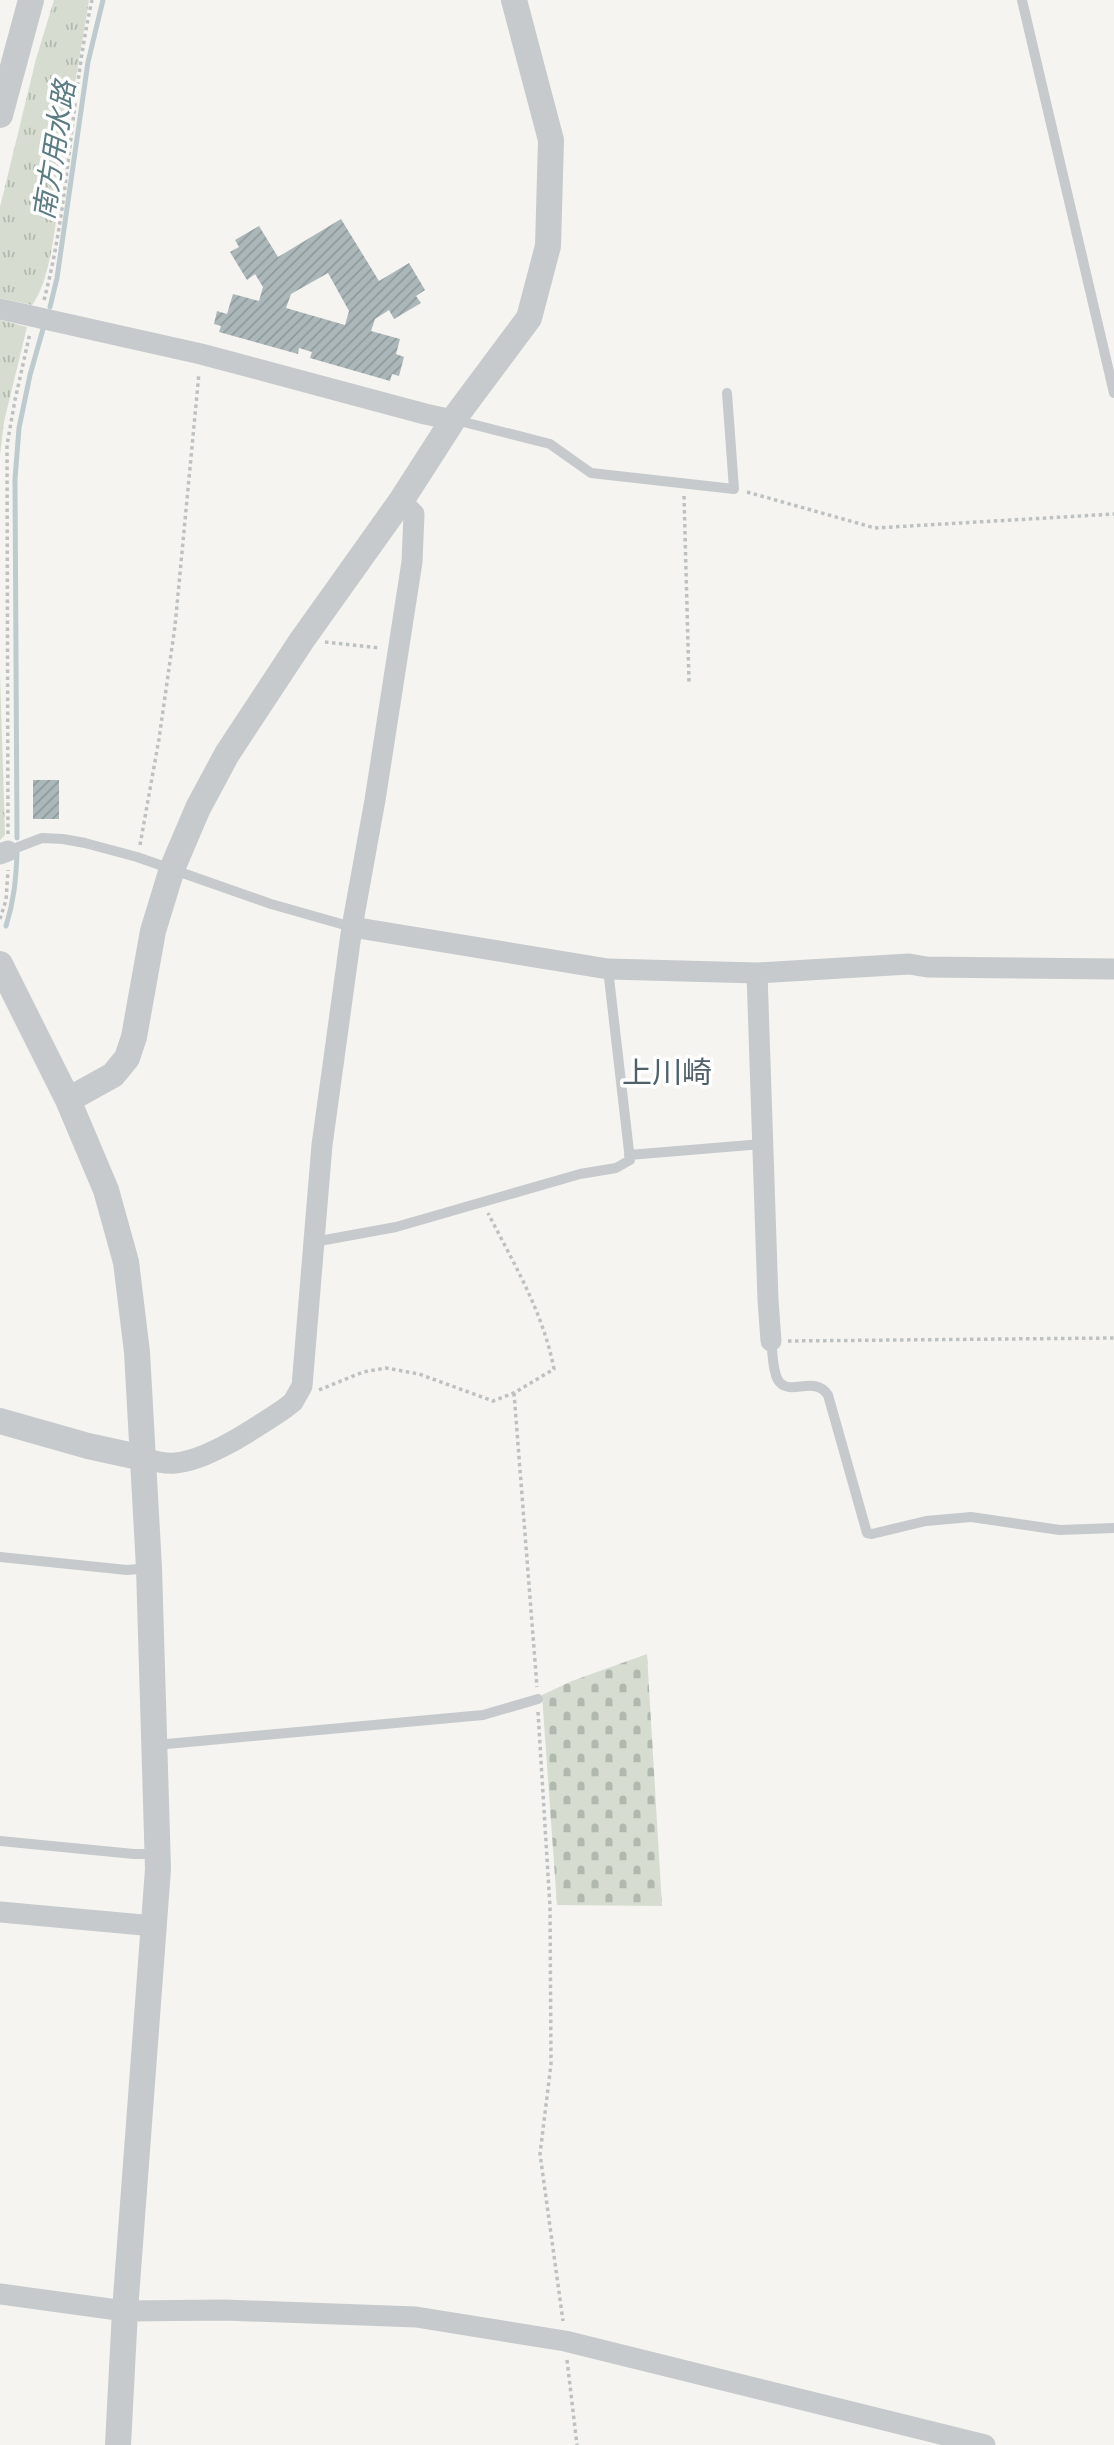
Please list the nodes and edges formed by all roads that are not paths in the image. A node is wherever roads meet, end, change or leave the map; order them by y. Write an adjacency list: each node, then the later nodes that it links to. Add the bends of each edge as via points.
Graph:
1 (31, 0): 4 (street)
2 (514, 0): 8 (street, via 551,141 548,246 529,317)
3 (1022, 0): 7 (lane)
4 (1, 109)
5 (0, 309): 8 (street, via 201,354)
6 (727, 393): 8 (lane, via 734,489 591,473 550,444)
7 (1114, 393)
8 (453, 420): 9 (street)
9 (401, 501): 11 (street, via 302,640 222,764); 12 (street, via 414,514 412,562)
10 (4, 853): 11 (lane, via 51,838 85,843)
11 (172, 869): 12 (lane); 17 (street, via 153,931 127,1058 113,1075)
12 (352, 927): 15 (street); 20 (street, via 322,1145)
13 (0, 964): 17 (street)
14 (1114, 969): 16 (street, via 909,964)
15 (608, 970): 16 (street); 19 (lane)
16 (757, 973): 18 (street)
17 (68, 1100): 23 (street, via 106,1190 126,1262)
18 (762, 1144): 19 (lane); 21 (street)
19 (629, 1154): 20 (lane, via 630,1160 616,1168 580,1174 396,1227)
20 (314, 1242): 23 (street, via 304,1379 293,1402 207,1454 178,1463)
21 (771, 1340): 24 (lane, via 780,1383 787,1387 818,1385 828,1395 867,1533 971,1517 1060,1531)
22 (0, 1421): 23 (street)
23 (143, 1458): 26 (street)
24 (1114, 1528)
25 (0, 1557): 26 (lane, via 127,1570)
26 (149, 1568): 28 (street)
27 (538, 1699): 28 (lane, via 482,1715)
28 (156, 1745): 30 (street)
29 (0, 1841): 30 (lane)
30 (158, 1854): 32 (street)
31 (1, 1912): 32 (street)
32 (154, 1926): 34 (street)
33 (0, 2294): 34 (street)
34 (125, 2311): 35 (street); 36 (street, via 416,2317 565,2341)
35 (118, 2445)
36 (985, 2445)

